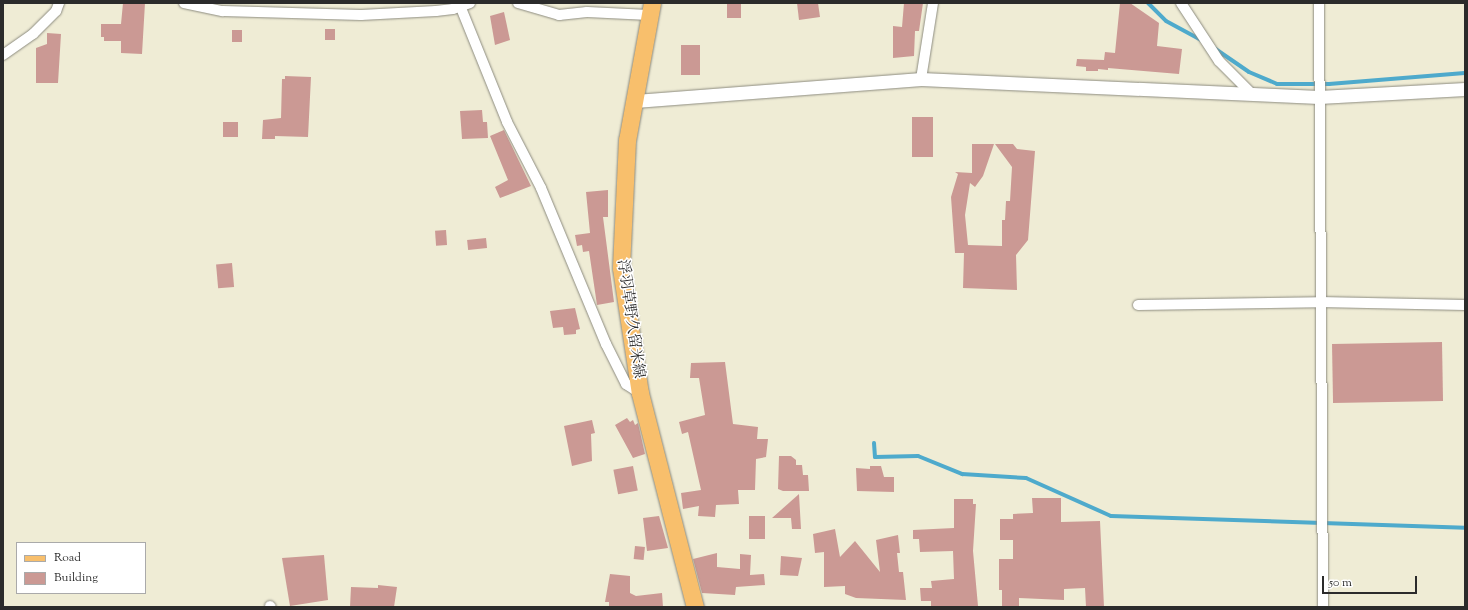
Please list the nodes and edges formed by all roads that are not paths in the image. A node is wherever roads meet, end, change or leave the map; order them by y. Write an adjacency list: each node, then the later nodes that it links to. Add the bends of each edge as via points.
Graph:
1 (59, 3): 9 (street, via 56,11 33,34)
2 (184, 3): 7 (street, via 223,11 361,16 436,11)
3 (518, 3): 8 (street, via 559,14)
4 (933, 3): 10 (street)
5 (1181, 3): 13 (street, via 1210,48)
6 (1319, 3): 11 (street)
7 (463, 4): 18 (street, via 507,122 541,188 606,344 626,384)
8 (650, 9): 14 (main road, 浮羽草野久留米線)
9 (3, 55)
10 (921, 79): 13 (street); 14 (street)
11 (1319, 88): 12 (street); 13 (street); 15 (street)
12 (1465, 89)
13 (1253, 95)
14 (635, 101): 18 (main road, 浮羽草野久留米線, via 627,140 620,268)
15 (1319, 302): 16 (street); 17 (street); 20 (street)
16 (1138, 305)
17 (1465, 305)
18 (640, 393): 19 (main road, 浮羽草野久留米線)
19 (695, 607)
20 (1323, 607)

